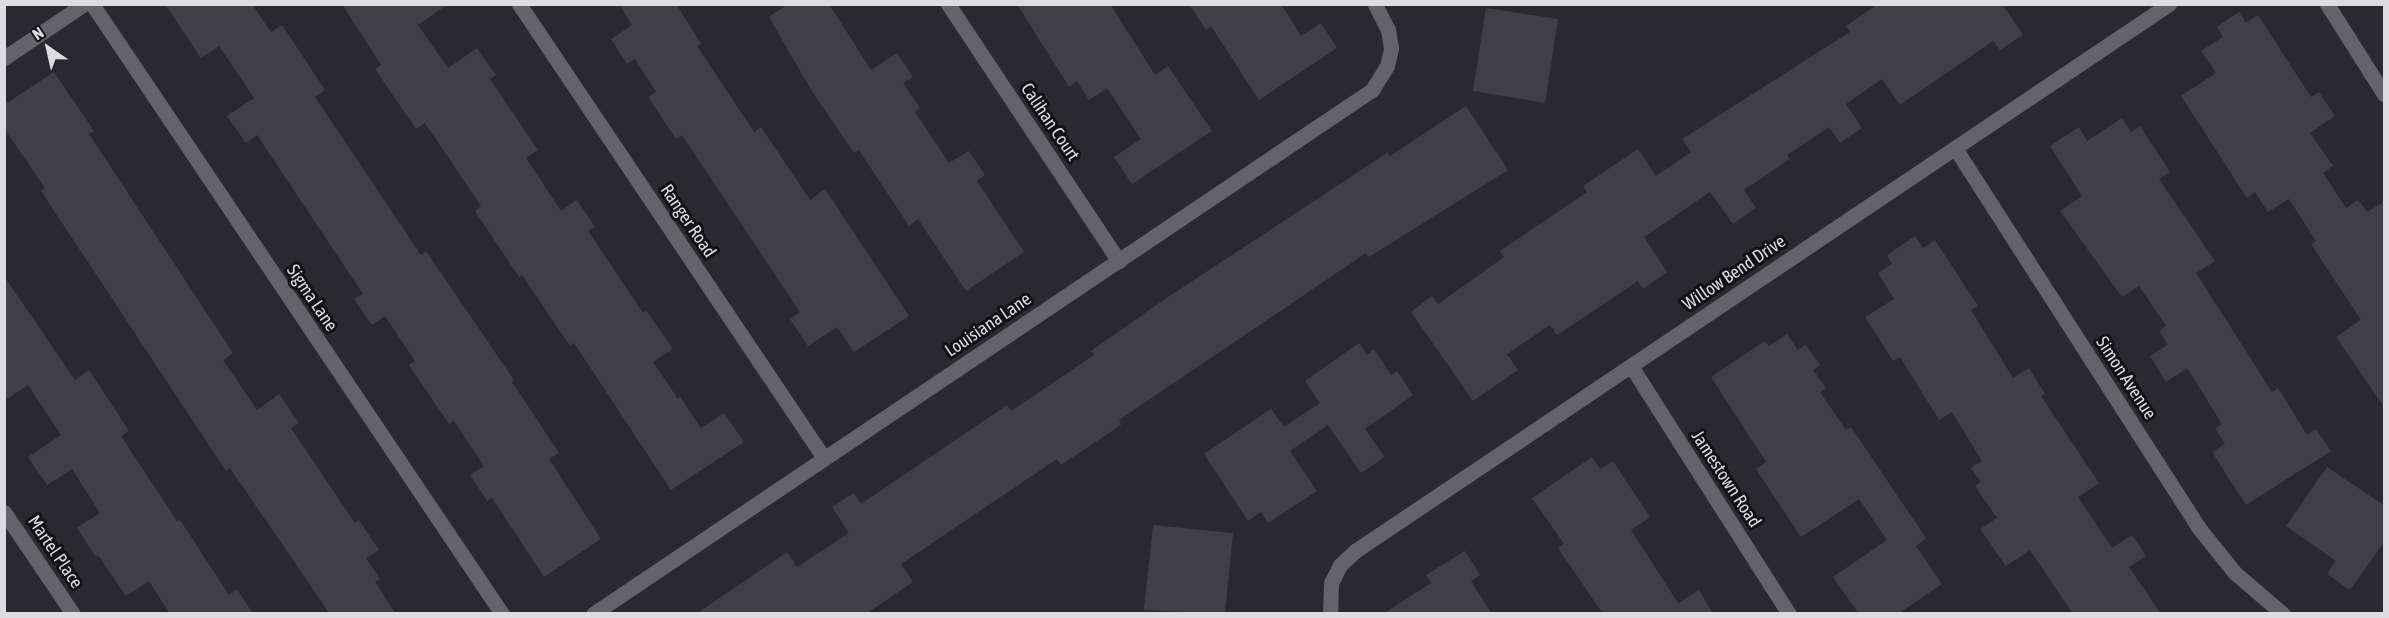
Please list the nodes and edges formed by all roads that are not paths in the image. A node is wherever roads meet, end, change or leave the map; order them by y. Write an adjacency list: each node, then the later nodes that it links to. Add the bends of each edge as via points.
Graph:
1 (84, 4): 8 (street)
2 (92, 4): 16 (street, Sigma Lane)
3 (519, 4): 13 (street, Ranger Road)
4 (948, 4): 11 (street, Calihan Court)
5 (1375, 4): 11 (street, Louisiana Lane, via 1389,30 1389,57 1372,90)
6 (2169, 4): 10 (street, Willow Bend Drive)
7 (2327, 4): 9 (street)
8 (4, 58)
9 (2385, 94)
10 (1955, 148): 12 (street, Willow Bend Drive); 20 (street, Simon Avenue, via 2198,527 2235,573)
11 (1119, 261): 13 (street, Louisiana Lane)
12 (1631, 366): 18 (street, Willow Bend Drive, via 1355,551 1340,565 1331,583); 19 (street, Jamestown Road)
13 (824, 458): 17 (street, Louisiana Lane)
14 (4, 512): 15 (street, Martel Place)
15 (73, 614)
16 (501, 614)
17 (593, 614)
18 (1330, 614)
19 (1789, 614)
20 (2283, 614)

